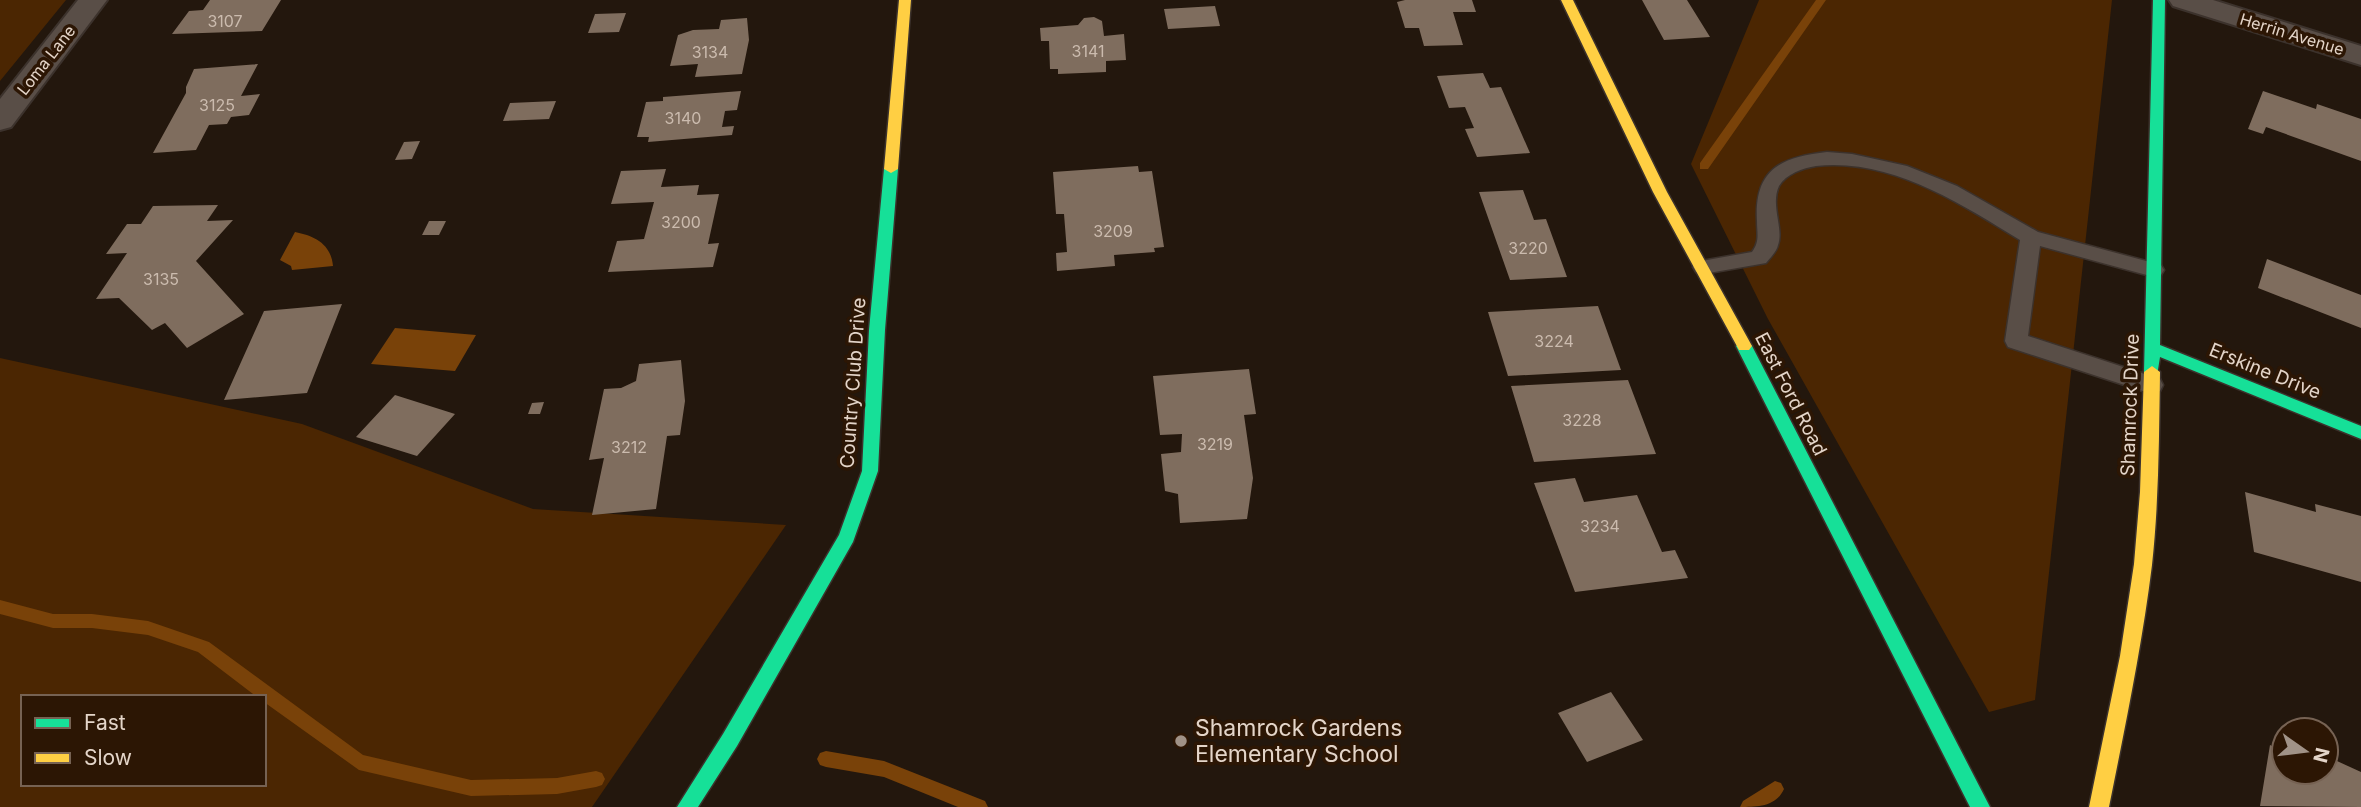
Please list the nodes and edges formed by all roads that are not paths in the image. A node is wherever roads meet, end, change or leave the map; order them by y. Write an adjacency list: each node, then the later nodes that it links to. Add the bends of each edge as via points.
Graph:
1 (93, 0): 7 (street, Loma Lane)
2 (905, 0): 14 (street, Country Club Drive, via 870,471 847,537)
3 (1567, 0): 9 (street, East Ford Road, via 1660,192)
4 (2159, 0): 10 (street, Shamrock Drive)
5 (2183, 0): 6 (street, Herrin Avenue)
6 (2361, 56)
7 (0, 120)
8 (2031, 237): 9 (lane, via 1935,184 1853,160 1816,158 1786,167 1770,183 1765,219 1769,244 1759,258); 10 (lane); 12 (lane, via 2015,341)
9 (1703, 267): 15 (street, East Ford Road)
10 (2154, 270): 11 (street, Shamrock Drive)
11 (2152, 348): 12 (street, Shamrock Drive); 13 (street, Erskine Drive)
12 (2152, 385): 16 (street, Shamrock Drive, via 2143,563)
13 (2361, 433)
14 (687, 807)
15 (1980, 807)
16 (2099, 807)

